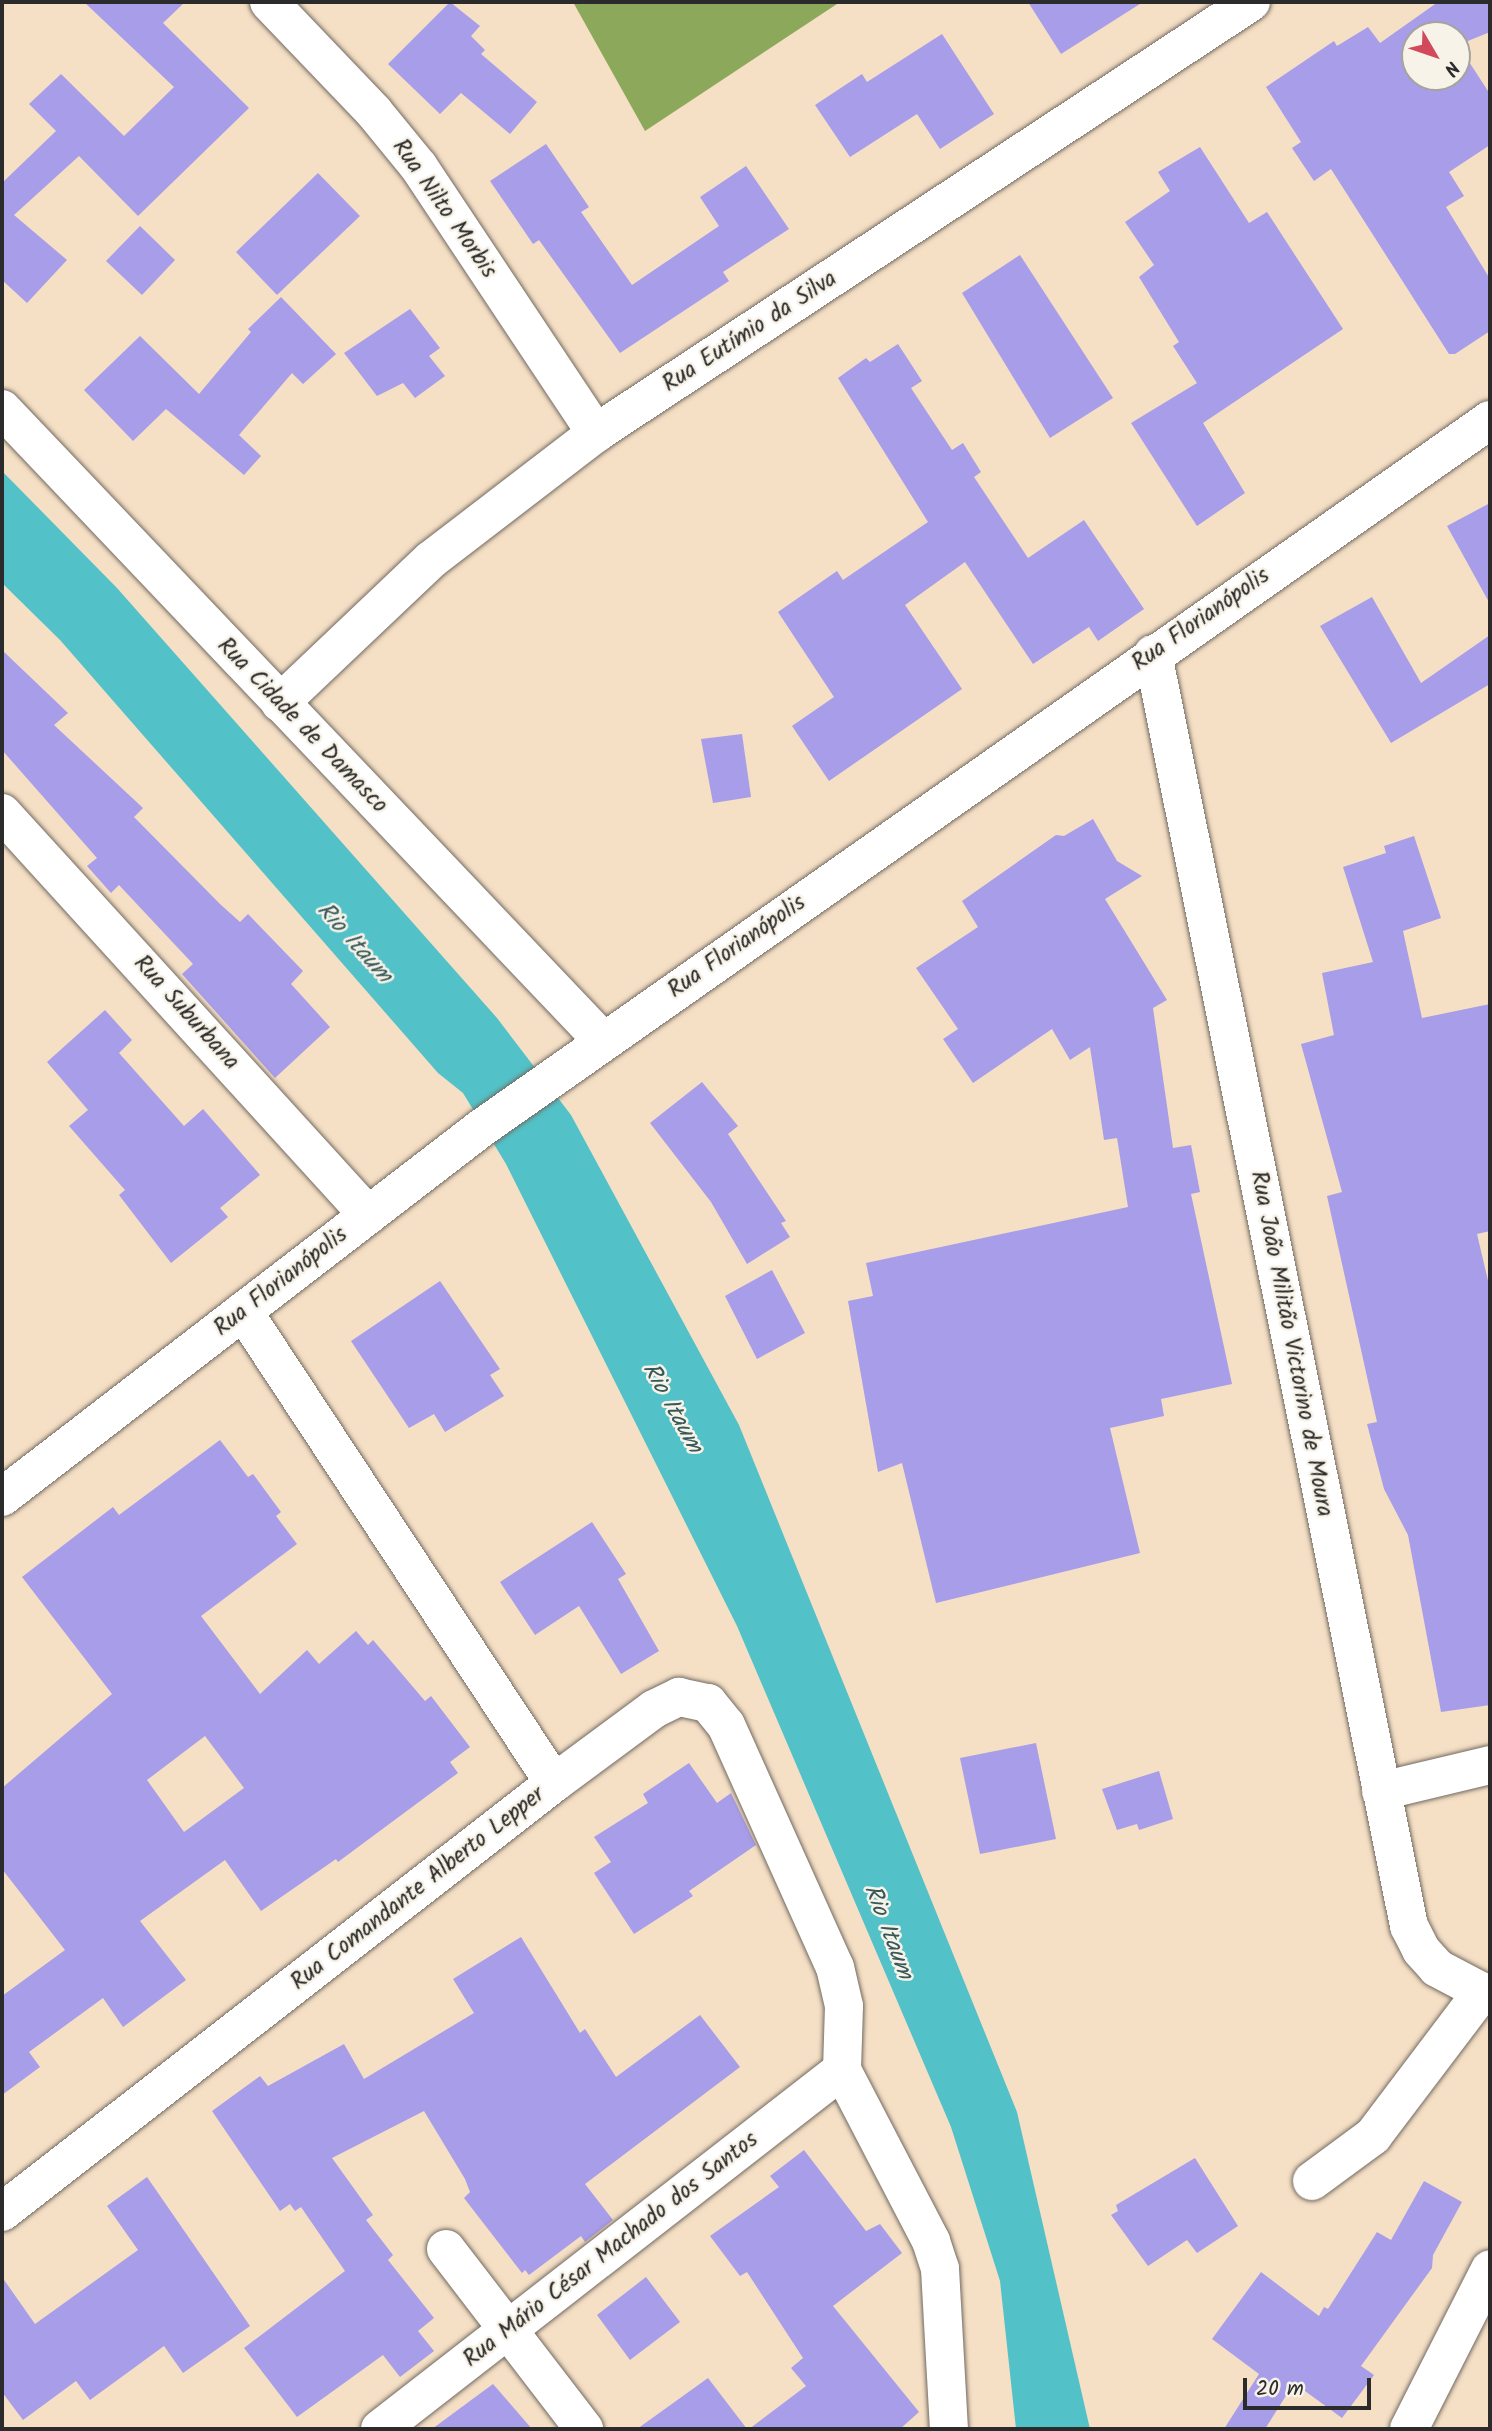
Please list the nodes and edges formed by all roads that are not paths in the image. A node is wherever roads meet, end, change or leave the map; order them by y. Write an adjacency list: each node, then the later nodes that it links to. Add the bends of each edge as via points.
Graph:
1 (269, 2): 5 (street, Rua Nilto Morbis, via 374,112 419,167)
2 (1251, 2): 5 (street, Rua Eutímio da Silva)
3 (2, 409): 7 (street, Rua Cidade de Damasco)
4 (1490, 420): 6 (street, Rua Florianópolis)
5 (596, 433): 7 (street, Rua Eutímio da Silva, via 432,559)
6 (1153, 654): 9 (street, Rua Florianópolis); 15 (street, Rua João Militão Victorino de Moura)
7 (280, 703): 9 (street, Rua Cidade de Damasco)
8 (2, 813): 10 (street, Rua Suburbana)
9 (603, 1041): 10 (street, Rua Florianópolis)
10 (368, 1215): 11 (street, Rua Florianópolis)
11 (243, 1311): 12 (street, Rua Florianópolis); 14 (street, Rua Comandante Alberto Lepper)
12 (2, 1497)
13 (1490, 1765): 15 (street)
14 (554, 1783): 17 (street, via 654,1709 679,1697 708,1703 726,1725 835,1967 844,2006); 19 (street, Rua Comandante Alberto Lepper)
15 (1381, 1791): 16 (street, Rua João Militão Victorino de Moura, via 1409,1926 1421,1950 1437,1968)
16 (1486, 1994): 18 (street, via 1373,2136)
17 (842, 2070): 22 (street, Rua Mário César Machado dos Santos); 25 (street, via 931,2241 940,2269)
18 (1312, 2181)
19 (2, 2212)
20 (446, 2249): 22 (street)
21 (1490, 2269): 26 (street)
22 (508, 2330): 23 (street, Rua Mário César Machado dos Santos); 24 (street)
23 (380, 2429)
24 (584, 2429)
25 (949, 2429)
26 (1409, 2429)

